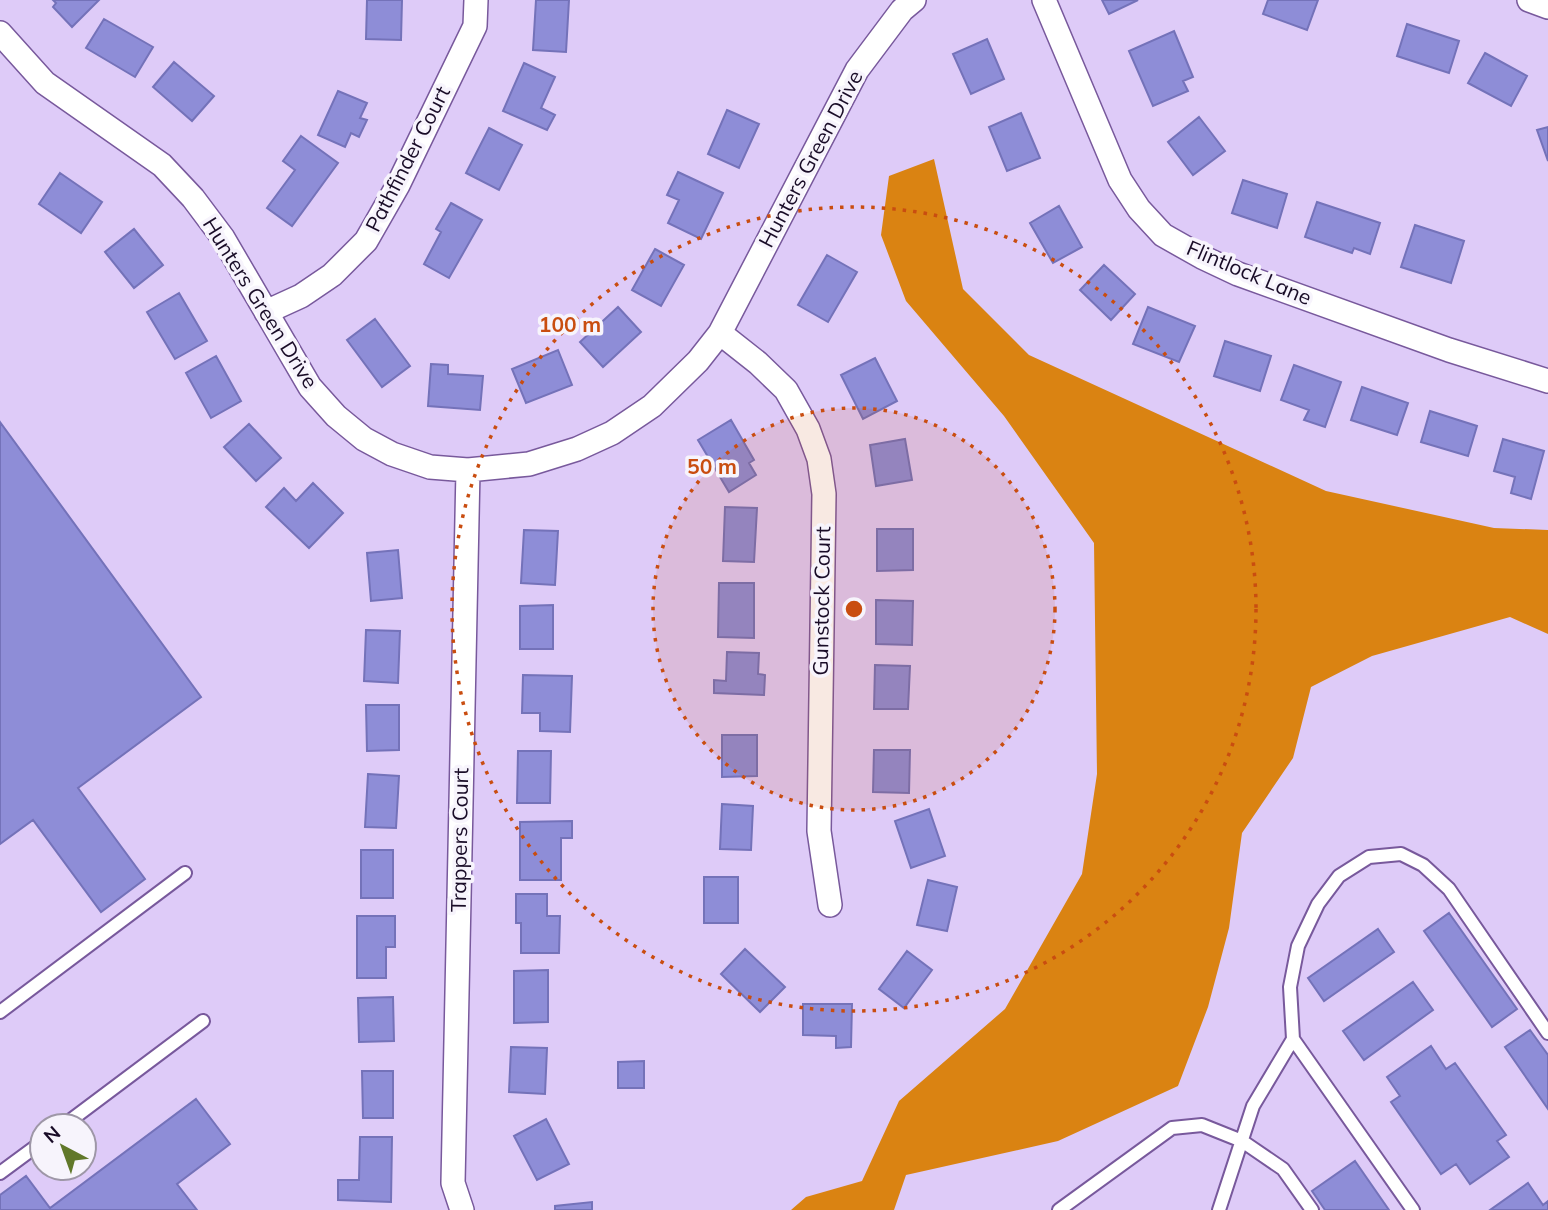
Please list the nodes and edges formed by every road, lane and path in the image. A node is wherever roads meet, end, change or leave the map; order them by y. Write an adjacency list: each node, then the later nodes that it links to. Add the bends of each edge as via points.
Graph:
1 (476, 0): 7 (street, Pathfinder Court, via 475,26 366,241 332,275)
2 (914, 0): 8 (street, Hunters Green Drive, via 857,70)
3 (1044, 0): 9 (street, Flintlock Lane, via 1120,180 1163,235 1238,274)
4 (1530, 0): 5 (street)
5 (1548, 7)
6 (0, 33): 7 (street, Hunters Green Drive, via 45,83 162,165 223,238)
7 (266, 313): 10 (street, Hunters Green Drive, via 310,387 335,416 364,439 430,467)
8 (720, 333): 10 (street, Hunters Green Drive, via 652,405 612,433 529,464); 12 (street, Gunstock Court, via 786,390 819,459 824,494 819,831)
9 (1548, 381)
10 (468, 470): 21 (street, Trappers Court, via 453,1184)
11 (186, 873): 13 (lane)
12 (830, 905)
13 (0, 1012)
14 (203, 1021): 17 (lane)
15 (1548, 1033): 16 (lane, via 1449,889 1423,865 1401,854 1369,857 1339,876 1318,904 1298,946 1290,988)
16 (1293, 1039): 18 (lane, via 1253,1107); 25 (lane)
17 (82, 1112)
18 (1242, 1141): 22 (lane, via 1202,1125 1172,1128); 23 (lane); 24 (lane, via 1283,1168)
19 (28, 1152): 20 (lane)
20 (0, 1173)
21 (462, 1210)
22 (1059, 1210)
23 (1219, 1210)
24 (1312, 1210)
25 (1413, 1210)

